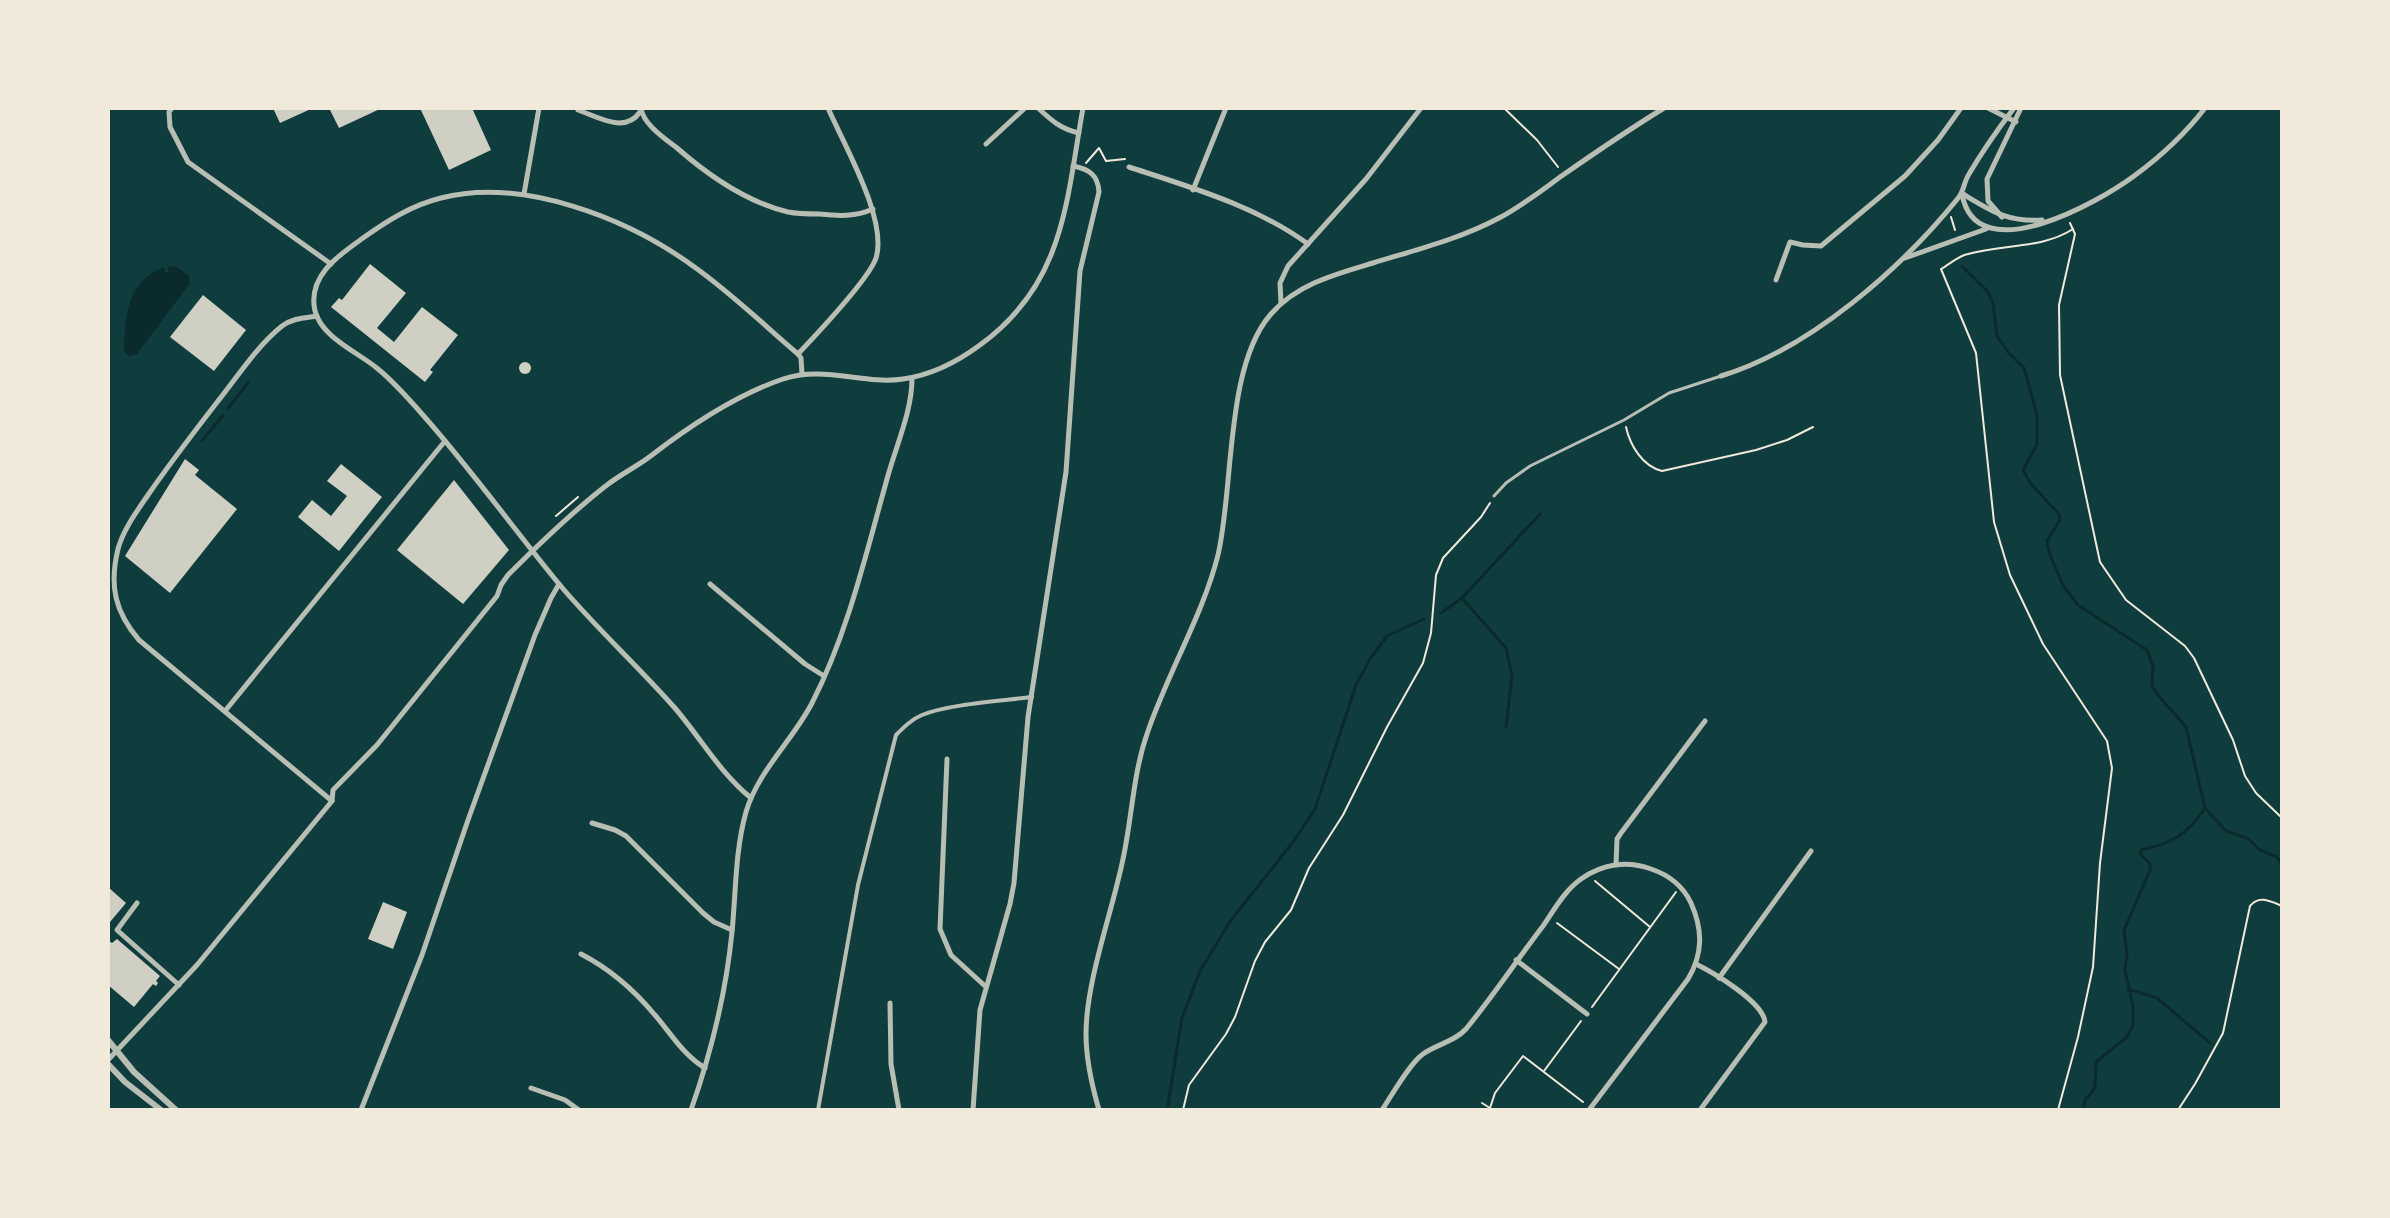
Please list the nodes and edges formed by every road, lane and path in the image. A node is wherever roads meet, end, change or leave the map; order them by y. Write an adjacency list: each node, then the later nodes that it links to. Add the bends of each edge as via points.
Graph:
1 (539, 108): 28 (street)
2 (828, 108): 29 (street)
3 (1025, 108): 21 (street)
4 (1038, 108): 20 (street, via 1055,124)
5 (1083, 108): 20 (street)
6 (1226, 108): 26 (street)
7 (1421, 108): 35 (street)
8 (1504, 108): 25 (path)
9 (1664, 108): 25 (street)
10 (1961, 108): 38 (street, via 1905,176 1821,246 1790,242)
11 (1988, 108): 18 (street)
12 (2014, 108): 18 (street)
13 (2021, 108): 19 (street)
14 (2205, 108): 32 (street, via 2131,179 2079,210)
15 (171, 110): 37 (street, via 170,127 188,162)
16 (578, 110): 17 (street, via 620,124)
17 (641, 110): 29 (street, via 697,165 750,199 789,212 844,216)
18 (2007, 117): 19 (street); 27 (street)
19 (2016, 122): 30 (street, via 1987,179 1988,201)
20 (1079, 133): 22 (street)
21 (986, 144)
22 (1073, 166): 24 (street); 44 (street, via 1052,252 1026,303 969,353)
23 (1129, 167): 24 (path, via 1125,159 1106,161 1099,148); 26 (street)
24 (1082, 168): 53 (street, via 1095,177 1099,192 1080,271 1066,472)
25 (1564, 175): 39 (street, via 1482,227 1329,277)
26 (1193, 190): 35 (street, via 1280,225)
27 (1962, 193): 30 (street); 33 (street, via 1968,212); 36 (street)
28 (524, 194): 37 (street, via 478,192 434,199 386,222); 41 (street, via 612,221 675,253)
29 (873, 209): 41 (street, via 878,247 872,268)
30 (2002, 217): 32 (street)
31 (1952, 219): 34 (path)
32 (2050, 219): 33 (street, via 2019,230)
33 (1988, 228): 36 (street)
34 (1956, 233)
35 (1308, 244): 39 (street, via 1282,275)
36 (1904, 258): 43 (street, via 1802,338)
37 (331, 264): 40 (street, via 316,283)
38 (1776, 280)
39 (1281, 303): 96 (street, via 1260,327 1246,362 1218,555 1139,765 1087,1017 1088,1060)
40 (317, 316): 47 (street, via 329,333 398,388); 54 (street, via 286,323 268,339 174,457 119,545 115,599 123,617 139,640)
41 (798, 354): 42 (street)
42 (802, 374): 44 (street); 49 (street, via 764,387 678,434 599,492)
43 (1721, 376): 45 (lane, via 1669,393)
44 (912, 378): 52 (street, via 870,539)
45 (1624, 420): 46 (path, via 1629,442 1653,469 1662,471 1756,450); 48 (lane, via 1530,466)
46 (1813, 427)
47 (445, 441): 49 (street); 54 (street)
48 (1494, 496): 97 (path, via 1443,558 1423,663 1291,910 1265,942 1235,1017 1189,1085)
49 (535, 551): 50 (street); 58 (street, via 508,575 497,596 377,745 333,790)
50 (559, 584): 57 (street); 90 (street, via 535,635)
51 (710, 584): 52 (street)
52 (824, 676): 57 (street, via 803,719)
53 (1032, 697): 76 (street, via 1014,883); 93 (street, via 921,715 896,735 858,885)
54 (225, 711): 58 (street)
55 (1705, 721): 62 (street, via 1617,839)
56 (947, 759): 76 (street, via 940,929 951,955)
57 (751, 798): 69 (street, via 739,842)
58 (332, 801): 75 (street)
59 (2282, 818): 100 (path, via 2245,776 2194,658 2126,600 2100,562 2060,375 2059,305 2073,229 2046,241 1964,255 1941,269 1976,353 1994,522 2010,575 2043,644 2107,741 2112,768 2093,967)
60 (592, 823): 69 (street, via 626,836 703,913)
61 (1811, 851): 74 (street)
62 (1616, 865): 63 (street); 64 (street, via 1648,868)
63 (1589, 874): 67 (street); 68 (path)
64 (1680, 886): 68 (path); 72 (street, via 1700,930)
65 (137, 903): 75 (street, via 117,930)
66 (2282, 906): 101 (path, via 2260,899 2250,906 2223,1033)
67 (1549, 917): 71 (street); 73 (path)
68 (1650, 927): 73 (path)
69 (732, 930): 82 (street)
70 (581, 954): 82 (street, via 636,995)
71 (1516, 960): 78 (street); 98 (street, via 1466,1029 1420,1056)
72 (1696, 964): 74 (street); 87 (street)
73 (1620, 970): 78 (path)
74 (1719, 978): 99 (street, via 1755,1004 1765,1022)
75 (179, 985): 80 (street)
76 (985, 986): 95 (street)
77 (890, 1003): 94 (street, via 891,1064)
78 (1587, 1014): 83 (path)
79 (108, 1040): 80 (street)
80 (116, 1052): 81 (street); 89 (street)
81 (108, 1062): 88 (street)
82 (705, 1068): 92 (street)
83 (1544, 1071): 86 (path, via 1523,1056 1495,1093); 87 (path)
84 (531, 1088): 91 (street)
85 (1482, 1103): 86 (path)
86 (1491, 1109)
87 (1590, 1109)
88 (161, 1110)
89 (176, 1110)
90 (361, 1110)
91 (579, 1110)
92 (691, 1110)
93 (818, 1110)
94 (899, 1110)
95 (973, 1110)
96 (1099, 1110)
97 (1183, 1110)
98 (1382, 1110)
99 (1700, 1110)
100 (2058, 1110)
101 (2178, 1110)

